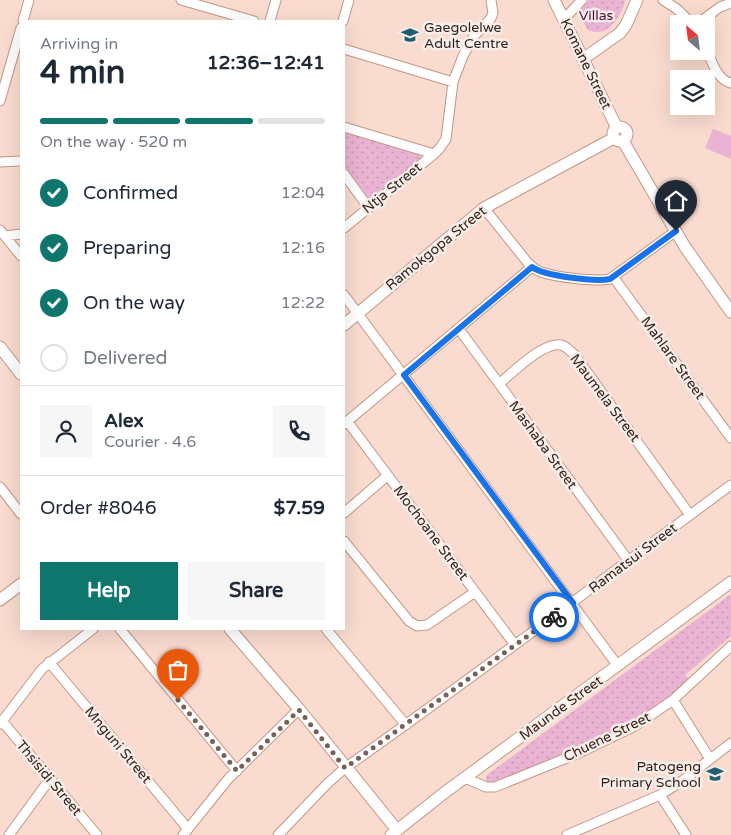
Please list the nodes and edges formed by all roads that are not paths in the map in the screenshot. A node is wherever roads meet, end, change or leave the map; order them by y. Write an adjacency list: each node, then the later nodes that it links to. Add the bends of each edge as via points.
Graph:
1 (29, 0): 15 (street)
2 (181, 0): 16 (street)
3 (276, 0): 17 (street)
4 (349, 0): 18 (street)
5 (491, 0): 23 (street, via 493,13 468,45)
6 (554, 0): 14 (street, Komane Street)
7 (582, 0): 14 (street)
8 (637, 0): 21 (street, via 620,33)
9 (663, 0): 12 (street)
10 (731, 3): 11 (street)
11 (721, 4): 13 (street)
12 (683, 15)
13 (708, 15)
14 (564, 19): 21 (street, Komane Street)
15 (23, 20)
16 (251, 20)
17 (270, 20)
18 (343, 20)
19 (20, 36): 25 (street)
20 (345, 49): 23 (street)
21 (583, 58): 27 (street, Komane Street)
22 (711, 60): 24 (street, via 718,74)
23 (454, 82): 28 (street, via 446,139)
24 (731, 83)
25 (0, 101)
26 (345, 127): 28 (street)
27 (618, 136): 33 (street, Ramokgopa Street); 35 (street, Komane Street)
28 (437, 151): 32 (street, Ntja Street)
29 (20, 161): 30 (street)
30 (0, 162)
31 (345, 175): 32 (street)
32 (368, 207): 34 (street, Ntja Street)
33 (484, 208): 39 (street); 43 (street, Ramokgopa Street)
34 (345, 227)
35 (676, 231): 40 (street); 42 (street, Komane Street)
36 (3, 233): 37 (street); 38 (street)
37 (20, 234)
38 (20, 255)
39 (532, 267): 40 (street, via 547,274 600,280); 45 (street)
40 (614, 278): 51 (street, Mahlare Street)
41 (345, 296): 43 (street)
42 (731, 312)
43 (358, 313): 44 (street, Ramokgopa Street); 48 (street)
44 (345, 324)
45 (459, 329): 48 (street); 49 (street, Mashaba Street)
46 (2, 354): 47 (street)
47 (20, 373)
48 (404, 375): 50 (street); 64 (street)
49 (499, 384): 57 (street, Maumela Street, via 544,348 566,347); 59 (street, Mashaba Street)
50 (345, 422): 52 (street, Mochoane Street)
51 (731, 438)
52 (387, 476): 55 (street); 62 (street, Mochoane Street)
53 (731, 485): 57 (street, Ramatsui Street)
54 (0, 487): 56 (street)
55 (345, 512)
56 (20, 513)
57 (690, 515): 59 (street, Ramatsui Street)
58 (345, 542): 62 (street, via 409,621 417,626 427,625)
59 (628, 560): 64 (street, Ramatsui Street)
60 (731, 582): 72 (street, Maunde Street)
61 (20, 585): 63 (street)
62 (475, 592): 69 (street, Mochoane Street)
63 (0, 600)
64 (573, 603): 69 (street, Ramatsui Street); 72 (street)
65 (92, 630): 71 (street)
66 (121, 630): 80 (street)
67 (231, 630): 74 (street)
68 (327, 630): 76 (street)
69 (516, 645): 76 (street, Ramatsui Street)
70 (731, 646): 73 (street, Chuene Street)
71 (49, 662): 75 (street); 84 (street, Mnguni Street)
72 (618, 666): 81 (street, Maunde Street)
73 (673, 700): 78 (street); 81 (street, Chuene Street, via 621,734 500,786 486,787)
74 (299, 710): 79 (street); 80 (street)
75 (1, 723): 82 (street, Thsisidi Street)
76 (406, 725): 79 (street, Ramatsui Street)
77 (731, 742): 78 (street)
78 (710, 759): 83 (street)
79 (345, 768): 85 (street); 88 (street, Ramatsui Street)
80 (237, 771): 84 (street)
81 (465, 778): 85 (street, Maunde Street)
82 (50, 779): 86 (street); 87 (street, Thsisidi Street)
83 (660, 795): 89 (street); 90 (street)
84 (186, 832)
85 (396, 833)
86 (9, 835)
87 (97, 835)
88 (278, 835)
89 (567, 835)
90 (686, 835)

